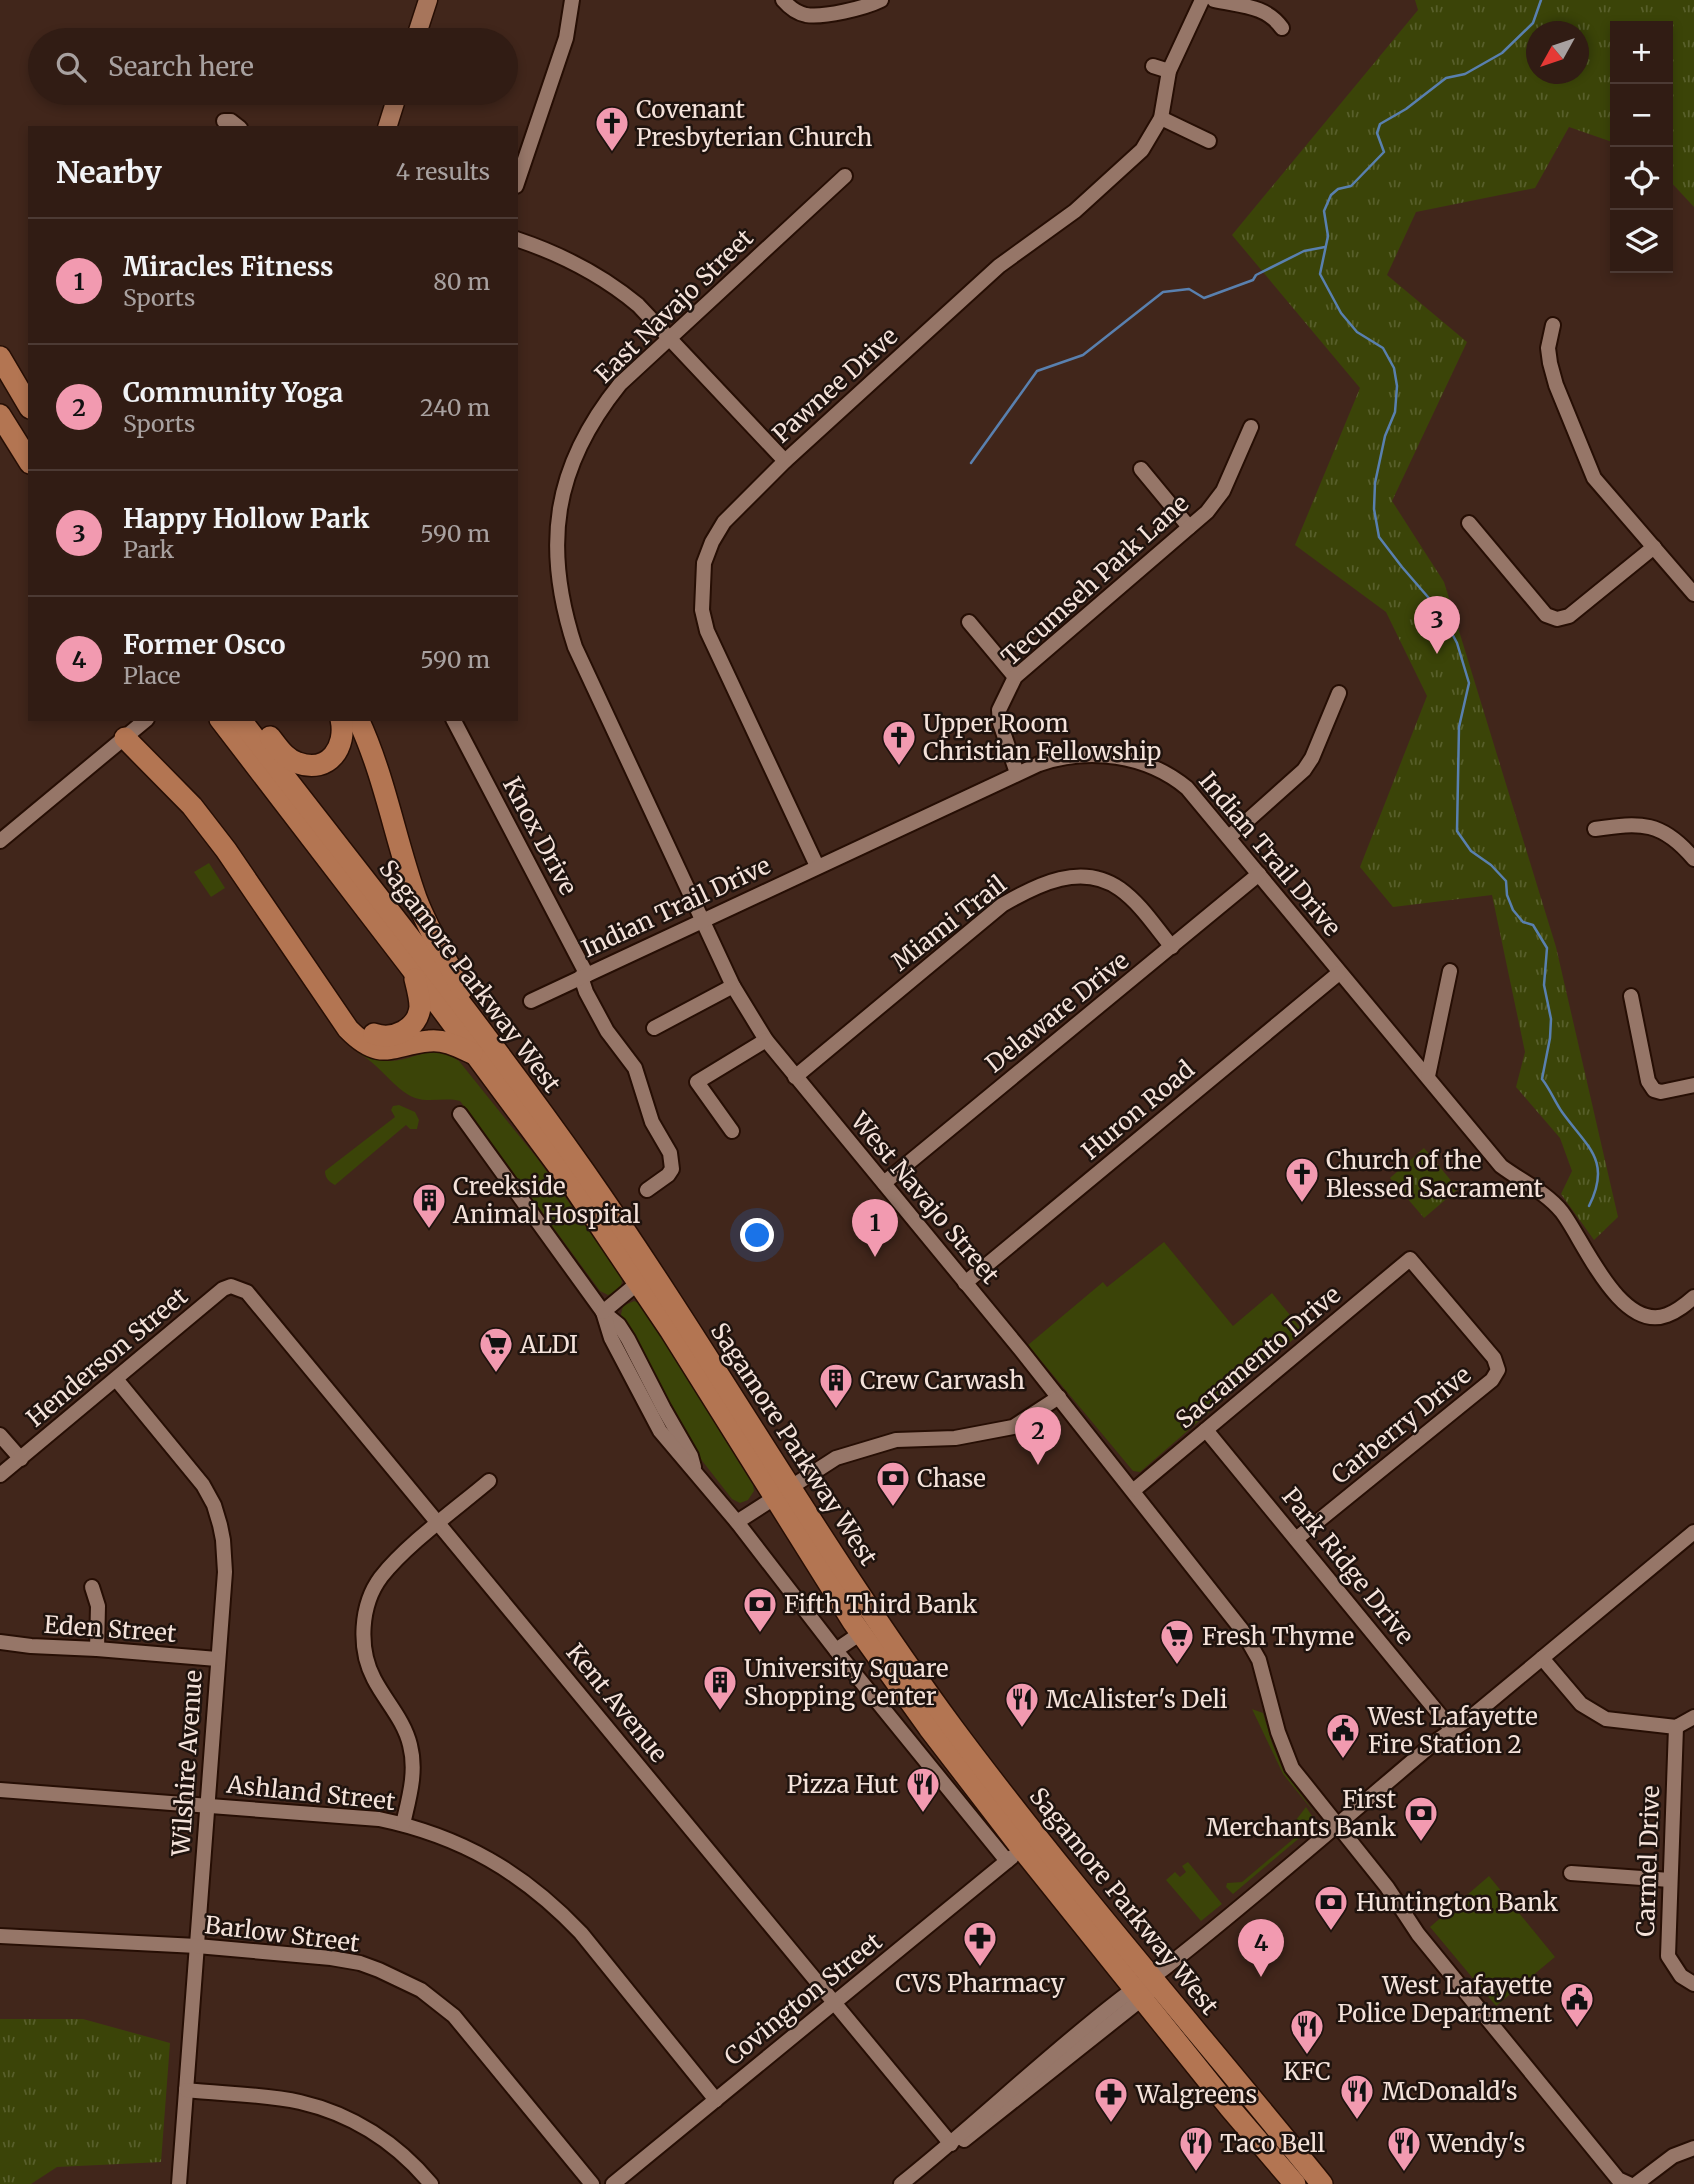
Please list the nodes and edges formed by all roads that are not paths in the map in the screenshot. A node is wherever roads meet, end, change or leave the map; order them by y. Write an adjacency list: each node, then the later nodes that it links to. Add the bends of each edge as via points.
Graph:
1 (428, 0): 7 (main road)
2 (572, 0): 18 (street, via 566,38)
3 (783, 0): 4 (street, via 797,12 817,15)
4 (881, 0)
5 (1202, 0): 10 (street, Pawnee Drive)
6 (1214, 0): 8 (street, via 1270,13)
7 (419, 28)
8 (1282, 28)
9 (1153, 66): 10 (street)
10 (1169, 71): 12 (street, Pawnee Drive)
11 (394, 105): 15 (main road)
12 (1161, 118): 16 (street); 27 (street, Pawnee Drive, via 1142,150 1094,195 999,266)
13 (224, 121): 14 (street)
14 (237, 126)
15 (388, 126)
16 (1209, 141)
17 (845, 176): 21 (street, East Navajo Street)
18 (518, 180)
19 (518, 240): 21 (street, via 601,277 638,305)
20 (1553, 325): 31 (street, via 1550,363 1586,461 1594,478)
21 (669, 338): 27 (street); 50 (street, East Navajo Street, via 620,384 589,428 566,479 556,561 558,587 575,647)
22 (0, 357): 23 (highway)
23 (28, 405)
24 (0, 415): 26 (highway)
25 (1251, 428): 30 (street, Tecumseh Park Lane, via 1223,491)
26 (28, 460)
27 (785, 461): 48 (street, Pawnee Drive, via 724,522 712,542 704,563 702,610 707,631)
28 (1141, 469): 30 (street)
29 (1469, 523): 31 (street, via 1545,615 1557,618 1569,616)
30 (1189, 527): 34 (street, Tecumseh Park Lane)
31 (1654, 547): 32 (street)
32 (1693, 592)
33 (969, 622): 34 (street)
34 (1015, 677): 43 (street, Tecumseh Park Lane, via 999,710)
35 (1339, 693): 45 (street, via 1304,770)
36 (222, 721): 53 (highway, Sagamore Parkway West)
37 (241, 721): 61 (highway, Sagamore Parkway West)
38 (257, 721): 39 (highway, via 288,758 309,765 321,764 338,751 344,731)
39 (342, 721)
40 (359, 721): 61 (highway, via 383,780 420,906)
41 (454, 721): 55 (street, Knox Drive)
42 (135, 729): 46 (street); 53 (highway, via 226,833 354,1020 382,1037 394,1037 408,1029 420,1007); 61 (highway, via 356,1037 376,1048 430,1040)
43 (1017, 773): 45 (street, Indian Trail Drive, via 1066,756 1141,761 1187,788); 48 (street, Indian Trail Drive)
44 (1595, 829): 47 (street, via 1632,824 1658,829 1672,836)
45 (1229, 837): 49 (street, Indian Trail Drive)
46 (0, 841)
47 (1694, 859)
48 (817, 866): 50 (street, Indian Trail Drive)
49 (1259, 874): 51 (street, Delaware Drive); 54 (street, Indian Trail Drive)
50 (703, 920): 55 (street, Indian Trail Drive); 56 (street, West Navajo Street)
51 (1172, 947): 63 (street, Miami Trail, via 1122,890 1107,881 1090,876 1058,879 1002,905); 67 (street, Delaware Drive)
52 (1450, 971): 62 (street)
53 (415, 973): 61 (highway, Sagamore Parkway West)
54 (1339, 973): 62 (street, Indian Trail Drive); 70 (street, Huron Road)
55 (584, 976): 58 (street, Indian Trail Drive); 68 (street, Knox Drive, via 586,992 607,1031 635,1068 652,1122 670,1153 672,1169)
56 (733, 986): 59 (street); 60 (street, West Navajo Street)
57 (1631, 996): 64 (street, via 1648,1081 1654,1090 1661,1093)
58 (531, 1001)
59 (654, 1027)
60 (766, 1040): 63 (street, West Navajo Street); 66 (street, via 696,1082)
61 (481, 1047): 69 (highway, Sagamore Parkway West); 83 (highway, Sagamore Parkway West, via 584,1171)
62 (1428, 1076): 72 (street, Indian Trail Drive, via 1501,1166 1562,1212 1594,1267 1628,1307 1665,1317)
63 (796, 1077): 67 (street, West Navajo Street)
64 (1694, 1085)
65 (460, 1114): 73 (street)
66 (732, 1131)
67 (884, 1183): 70 (street, West Navajo Street)
68 (648, 1190)
69 (639, 1282): 73 (street); 83 (highway, Sagamore Parkway West)
70 (965, 1283): 76 (street, West Navajo Street)
71 (247, 1292): 75 (street, Henderson Street, via 231,1286 223,1289); 85 (street, Kent Avenue)
72 (1694, 1297)
73 (603, 1312): 84 (street, via 628,1339 694,1468)
74 (1498, 1370): 77 (street, Sacramento Drive, via 1494,1359 1410,1259); 87 (street, Carberry Drive, via 1492,1380)
75 (116, 1380): 79 (street, Henderson Street); 94 (street, Wilshire Avenue, via 203,1485 214,1505 225,1572)
76 (1059, 1397): 82 (street, West Navajo Street); 83 (street, via 1013,1427 963,1437 896,1440 836,1458)
77 (1206, 1430): 82 (street, Sacramento Drive); 87 (street, Park Ridge Drive)
78 (0, 1435): 79 (street)
79 (21, 1459): 80 (street, Henderson Street)
80 (0, 1475)
81 (489, 1481): 85 (street)
82 (1134, 1490): 101 (street, West Navajo Street, via 1242,1630 1259,1660 1285,1756)
83 (783, 1492): 84 (street); 89 (highway, Sagamore Parkway West); 108 (highway, Sagamore Parkway West)
84 (737, 1522): 92 (street)
85 (439, 1524): 100 (street, via 391,1565 367,1604 364,1623 374,1679 402,1723 410,1745 412,1783); 109 (street, Kent Avenue)
86 (1694, 1532): 93 (street)
87 (1296, 1539): 97 (street, Park Ridge Drive)
88 (92, 1587): 91 (street, via 99,1606)
89 (861, 1633): 92 (street); 102 (highway, Sagamore Parkway West)
90 (0, 1642): 91 (street, Eden Street)
91 (97, 1649): 94 (street, Eden Street)
92 (836, 1650): 102 (street)
93 (1542, 1658): 96 (street, via 1594,1713 1616,1721); 97 (street)
94 (217, 1659): 99 (street, Wilshire Avenue)
95 (1694, 1717): 96 (street)
96 (1676, 1727): 104 (street, Carmel Drive)
97 (1454, 1731): 101 (street, via 1441,1749)
98 (0, 1790): 99 (street, Ashland Street)
99 (207, 1806): 100 (street, Ashland Street); 106 (street, Wilshire Avenue)
100 (403, 1824): 111 (street, Ashland Street, via 490,1859 545,1897 581,1933)
101 (1340, 1828): 108 (street); 121 (street, via 1471,2000 1618,2179)
102 (1014, 1855): 108 (highway, Sagamore Parkway West); 109 (street, Covington Street)
103 (1571, 1873): 104 (street)
104 (1670, 1880): 107 (street, Carmel Drive, via 1668,1956 1681,1976)
105 (0, 1936): 106 (street, Barlow Street)
106 (197, 1947): 110 (street, Wilshire Avenue); 116 (street, Barlow Street, via 360,1963 421,1990 454,2016)
107 (1694, 1984)
108 (1147, 1988): 112 (street, via 968,2139); 119 (highway, Sagamore Parkway West); 120 (highway, Sagamore Parkway West)
109 (834, 2003): 111 (street, Covington Street); 112 (street, Kent Avenue)
110 (186, 2090): 114 (street, Wilshire Avenue); 115 (street, via 296,2101 335,2113 399,2150)
111 (716, 2100): 117 (street, Covington Street)
112 (951, 2144): 118 (street)
113 (1694, 2148): 122 (street, via 1672,2156)
114 (179, 2184)
115 (431, 2184)
116 (592, 2184)
117 (613, 2184)
118 (901, 2184)
119 (1294, 2184)
120 (1322, 2184)
121 (1627, 2184)
122 (1636, 2184)

